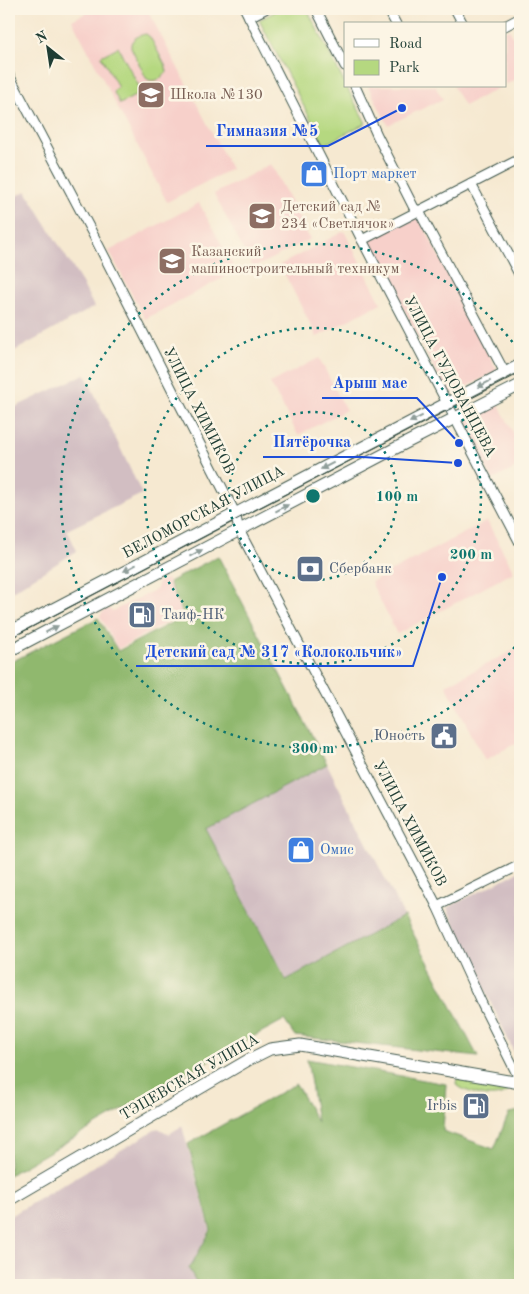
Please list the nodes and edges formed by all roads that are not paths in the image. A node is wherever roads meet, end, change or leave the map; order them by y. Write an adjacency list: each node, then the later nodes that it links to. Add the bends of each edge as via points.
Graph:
1 (265, 9): 5 (street)
2 (316, 9): 10 (street)
3 (388, 9): 7 (street)
4 (455, 9): 8 (street)
5 (247, 13): 16 (street, УЛИЦА ГУДОВАНЦЕВА)
6 (520, 18): 9 (street)
7 (395, 22)
8 (462, 22)
9 (506, 25)
10 (344, 64)
11 (9, 75): 23 (street, УЛИЦА ХИМИКОВ)
12 (355, 88): 15 (street, via 414,208)
13 (520, 159): 14 (street)
14 (471, 184): 15 (street); 17 (street)
15 (419, 211): 16 (street); 19 (street)
16 (362, 240): 21 (street, УЛИЦА ГУДОВАНЦЕВА)
17 (520, 276)
18 (520, 365): 19 (main road, БЕЛОМОРСКАЯ УЛИЦА)
19 (506, 373): 21 (main road, БЕЛОМОРСКАЯ УЛИЦА, one-way to 21)
20 (520, 385): 22 (main road, БЕЛОМОРСКАЯ УЛИЦА)
21 (447, 403): 22 (street, УЛИЦА ГУДОВАНЦЕВА); 23 (main road, БЕЛОМОРСКАЯ УЛИЦА, one-way to 23)
22 (455, 419): 24 (main road, БЕЛОМОРСКАЯ УЛИЦА, one-way to 22); 25 (street, УЛИЦА ГУДОВАНЦЕВА)
23 (235, 514): 24 (street, УЛИЦА ХИМИКОВ); 26 (main road, БЕЛОМОРСКАЯ УЛИЦА, one-way to 26)
24 (239, 530): 27 (main road, БЕЛОМОРСКАЯ УЛИЦА, one-way to 24); 29 (street, УЛИЦА ХИМИКОВ)
25 (520, 543)
26 (9, 632)
27 (9, 651)
28 (520, 865): 29 (street)
29 (437, 906): 30 (street, УЛИЦА ХИМИКОВ, via 517,1074)
30 (518, 1083): 31 (main road, ТЭЦЕВСКАЯ УЛИЦА, via 300,1045 270,1049)
31 (9, 1200)

